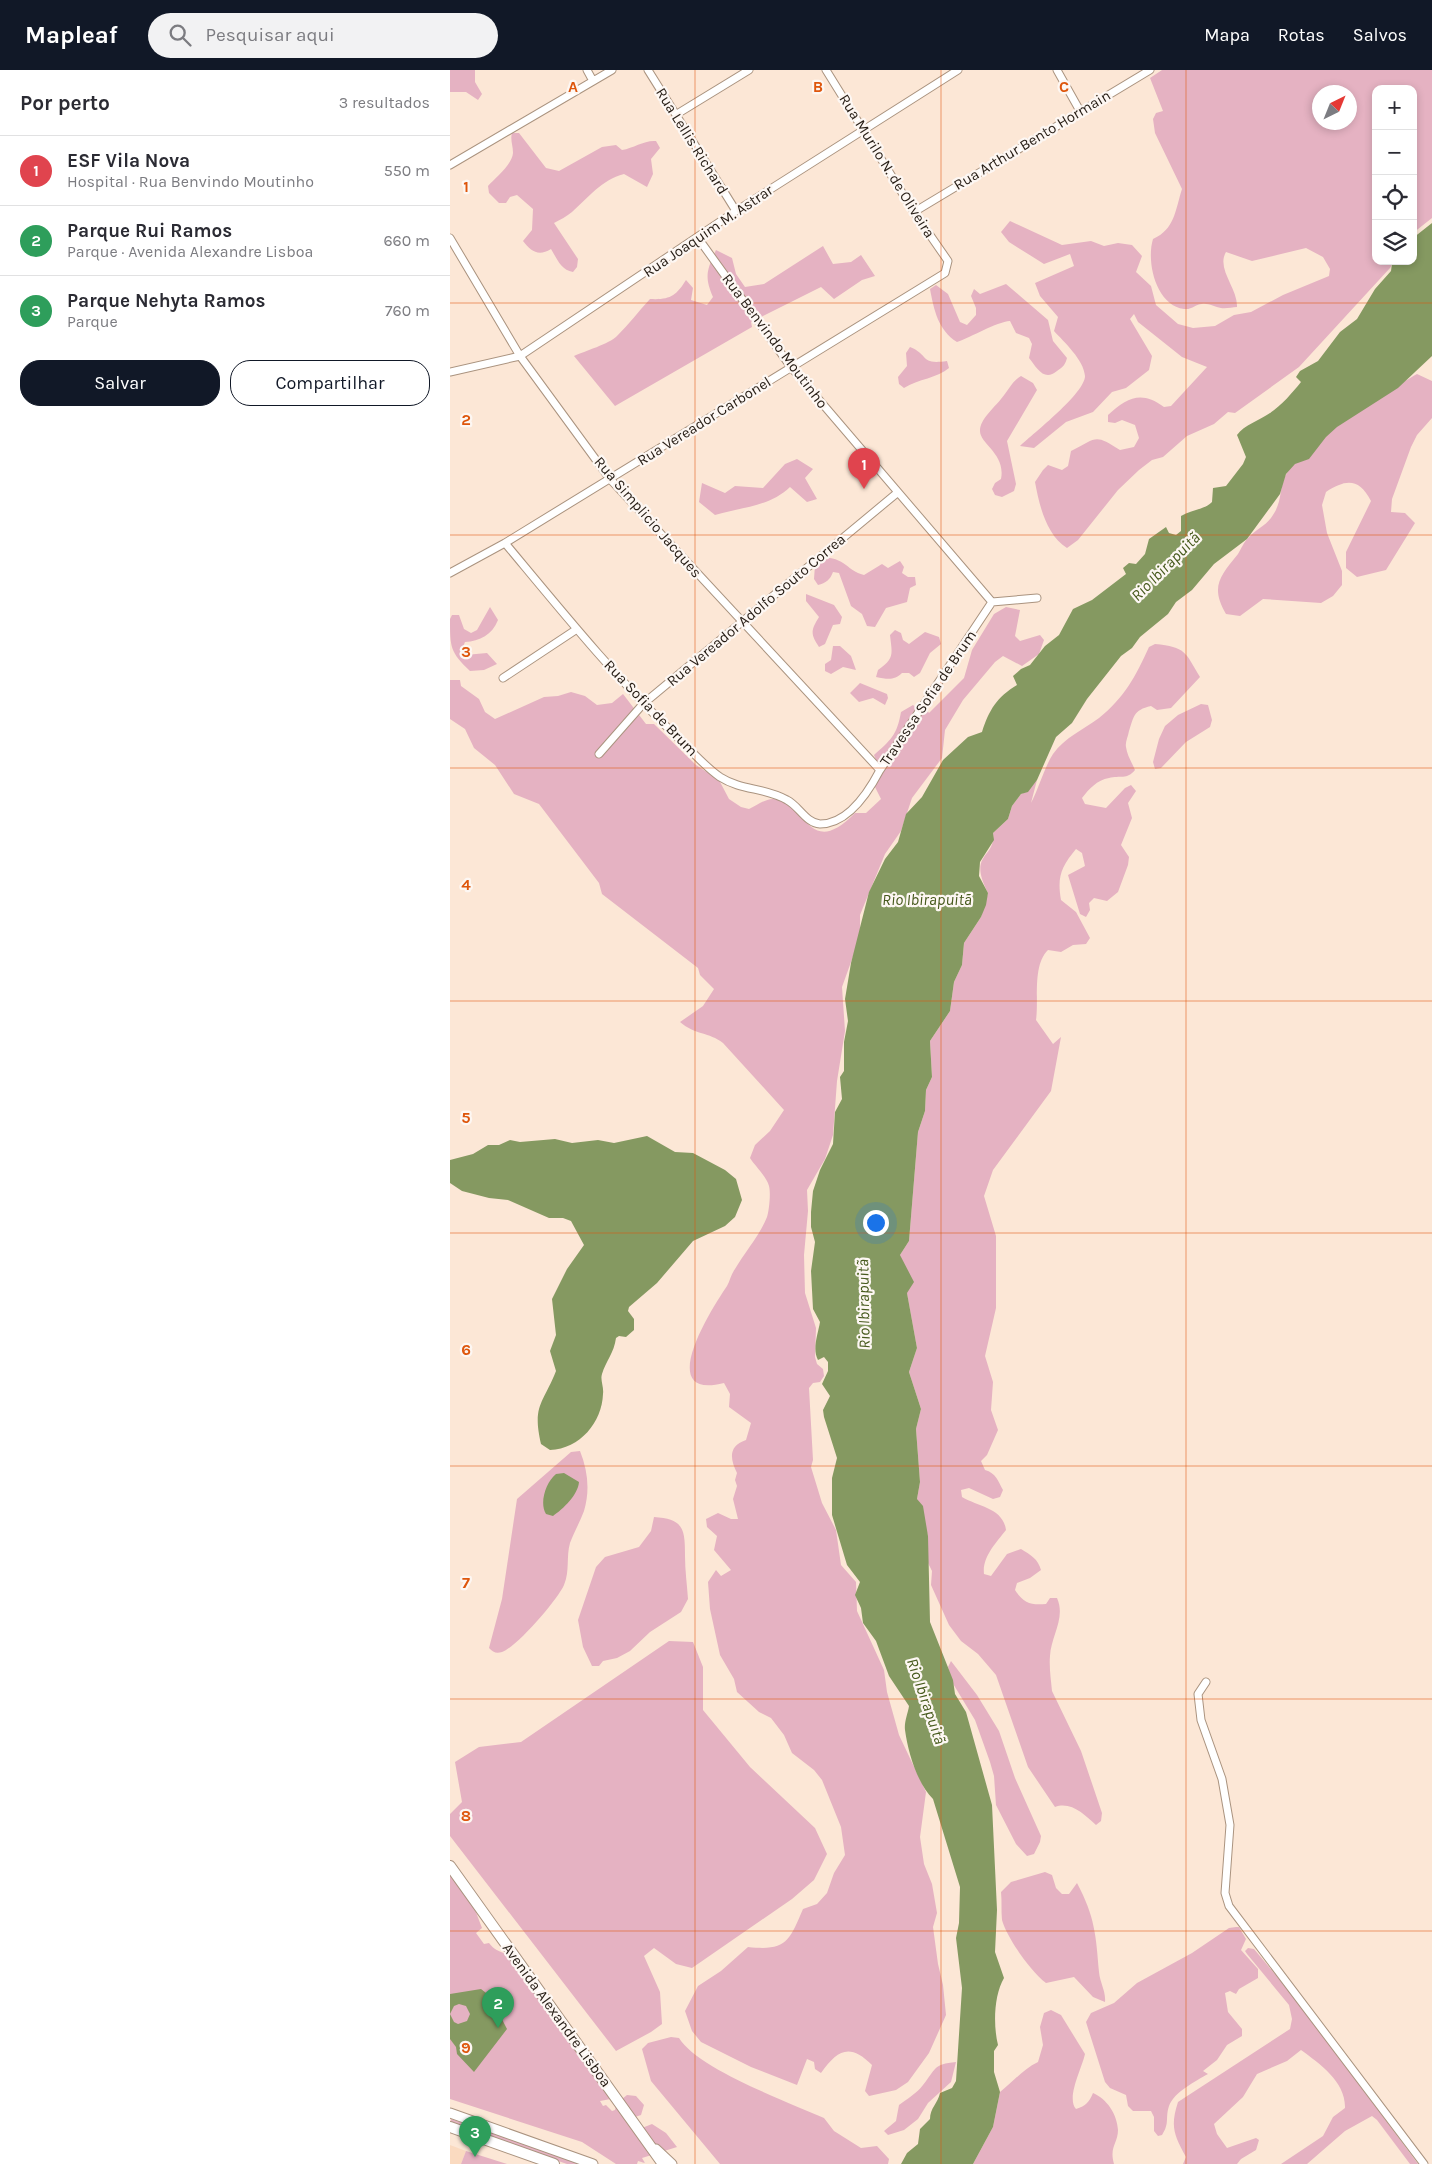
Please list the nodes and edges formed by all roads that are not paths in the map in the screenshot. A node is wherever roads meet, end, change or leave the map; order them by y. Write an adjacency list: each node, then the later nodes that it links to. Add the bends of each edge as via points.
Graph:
1 (587, 70): 9 (street)
2 (612, 70): 9 (street)
3 (648, 70): 11 (street, Rua Lellis Richard)
4 (749, 70): 11 (street)
5 (826, 70): 12 (street, Rua Murilo N. de Oliveira)
6 (958, 70): 12 (street, Rua Joaquim M. Astrar)
7 (1058, 70): 10 (street)
8 (1150, 70): 10 (street, Rua Arthur Bento Hormain)
9 (593, 81): 13 (street)
10 (1080, 110): 15 (street, Rua Arthur Bento Hormain)
11 (677, 114): 14 (street, Rua Lellis Richard)
12 (864, 131): 14 (street, Rua Joaquim M. Astrar); 15 (street, Rua Murilo N. de Oliveira)
13 (450, 165)
14 (736, 211): 17 (street, Rua Joaquim M. Astrar)
15 (914, 212): 18 (street, Rua Murilo N. de Oliveira)
16 (450, 238): 19 (street, Rua Simplicio Jacques)
17 (698, 238): 19 (street, Rua Joaquim M. Astrar); 20 (street, Rua Benvindo Moutinho)
18 (948, 261): 20 (street, Rua Vereador Carbonel, via 945,272 935,280)
19 (520, 356): 21 (street, Rua Joaquim M. Astrar); 22 (street, Rua Simplicio Jacques)
20 (791, 367): 22 (street, Rua Vereador Carbonel); 23 (street, Rua Benvindo Moutinho)
21 (450, 372)
22 (610, 479): 24 (street, Rua Vereador Carbonel); 28 (street, Rua Simplicio Jacques)
23 (897, 493): 27 (street, Rua Benvindo Moutinho); 28 (street, Rua Vereador Adolfo Souto Correa)
24 (505, 543): 25 (street, Rua Vereador Carbonel); 29 (street, Rua Sofia de Brum)
25 (450, 573)
26 (1037, 598): 27 (street)
27 (992, 602): 33 (street, Travessa Sofia de Brum)
28 (742, 623): 31 (street, Rua Vereador Adolfo Souto Correa); 33 (street, Rua Simplicio Jacques)
29 (577, 629): 30 (street); 31 (street, Rua Sofia de Brum)
30 (503, 678)
31 (643, 704): 32 (street, Rua Vereador Adolfo Souto Correa); 34 (street, Rua Sofia de Brum, via 718,776 736,787 764,790 789,800 808,819 819,824)
32 (599, 754)
33 (880, 770): 34 (street, Travessa Sofia de Brum, via 863,797 850,810)
34 (830, 822)
35 (1206, 1682): 44 (street, via 1198,1694 1201,1720 1222,1779 1230,1825 1225,1893 1230,1906)
36 (450, 1866): 39 (main road, Avenida Alexandre Lisboa)
37 (450, 2113): 41 (street)
38 (450, 2128): 40 (main road)
39 (652, 2146): 42 (main road, Avenida Alexandre Lisboa); 43 (street)
40 (554, 2164)
41 (593, 2164)
42 (663, 2164)
43 (672, 2164)
44 (1424, 2164)

